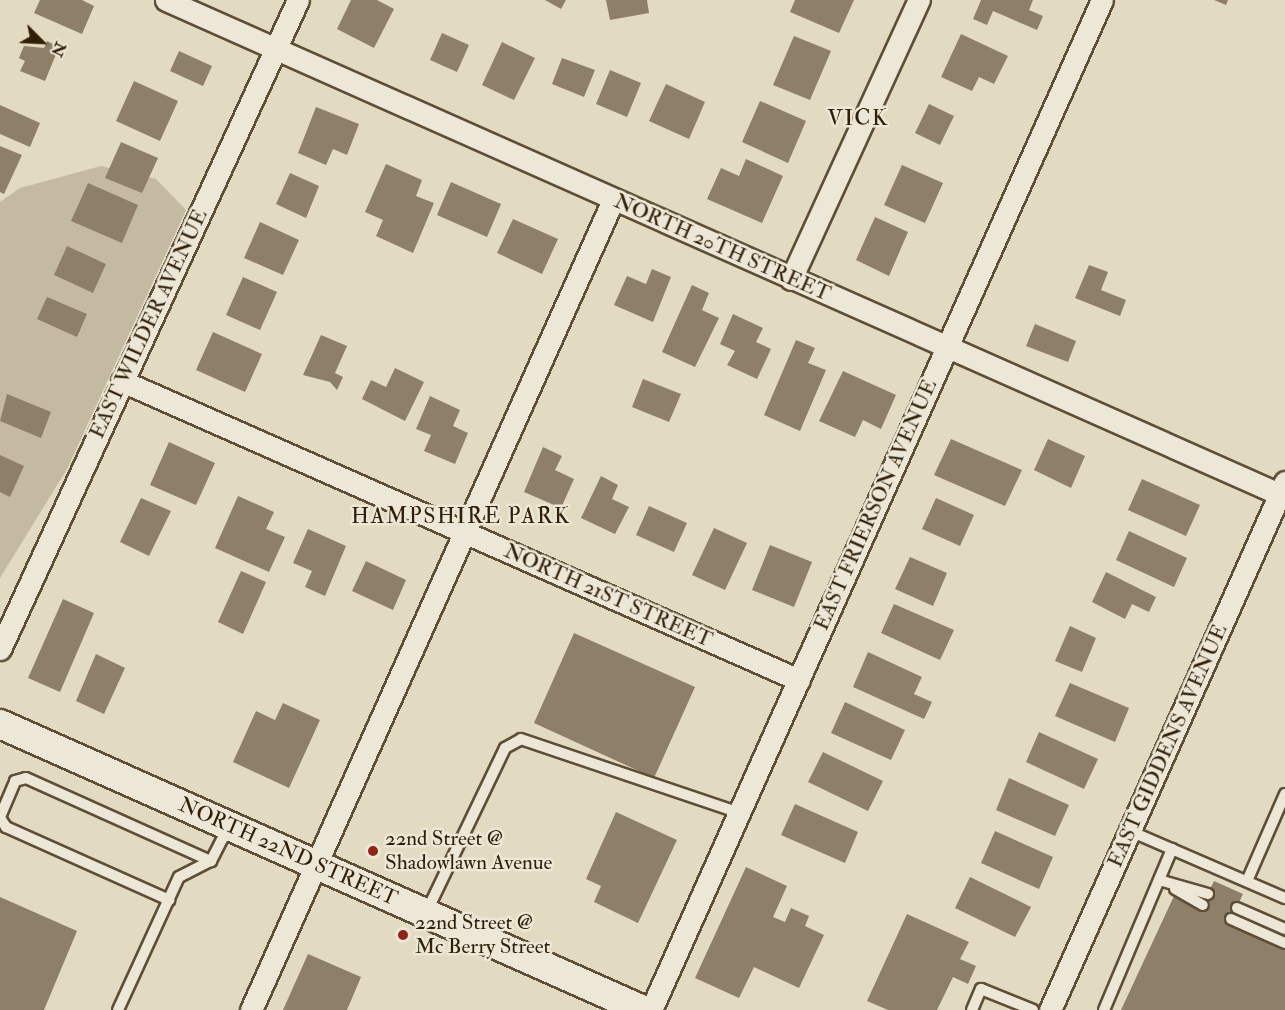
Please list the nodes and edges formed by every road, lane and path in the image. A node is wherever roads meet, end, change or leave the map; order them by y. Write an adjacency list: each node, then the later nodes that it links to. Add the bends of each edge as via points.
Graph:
1 (166, 0): 5 (street, NORTH 20TH STREET)
2 (298, 0): 5 (street, EAST WILDER AVENUE)
3 (919, 0): 7 (street)
4 (1102, 0): 8 (street, EAST FRIERSON AVENUE)
5 (277, 48): 6 (street, NORTH 20TH STREET); 9 (street, EAST WILDER AVENUE)
6 (613, 200): 7 (street, NORTH 20TH STREET); 11 (street)
7 (791, 279): 8 (street, NORTH 20TH STREET)
8 (946, 348): 10 (street, NORTH 20TH STREET); 13 (street, EAST FRIERSON AVENUE)
9 (122, 381): 11 (street, NORTH 21ST STREET); 12 (street, EAST WILDER AVENUE)
10 (1283, 492): 19 (street, EAST GIDDENS AVENUE)
11 (463, 532): 13 (street, NORTH 21ST STREET); 22 (street)
12 (0, 649)
13 (798, 680): 16 (street, EAST FRIERSON AVENUE)
14 (0, 724): 18 (main road, NORTH 22ND STREET)
15 (1285, 794): 24 (lane)
16 (739, 813): 30 (lane, via 521,739 505,748); 37 (street, EAST FRIERSON AVENUE)
17 (0, 818): 21 (lane, via 15,781 26,778); 27 (lane, via 6,827)
18 (229, 826): 21 (lane); 22 (main road, NORTH 22ND STREET)
19 (1130, 831): 20 (lane); 40 (street, EAST GIDDENS AVENUE)
20 (1172, 849): 23 (lane); 24 (lane)
21 (211, 861): 27 (lane, via 180,877)
22 (315, 865): 30 (main road, NORTH 22ND STREET); 35 (street)
23 (1159, 880): 25 (lane); 28 (lane); 41 (lane)
24 (1247, 882): 26 (lane)
25 (1208, 894)
26 (1285, 898)
27 (169, 900): 34 (lane)
28 (1203, 905)
29 (1237, 908): 32 (lane)
30 (426, 914): 36 (main road, NORTH 22ND STREET)
31 (1231, 919): 33 (lane)
32 (1285, 929)
33 (1285, 942)
34 (118, 1010)
35 (251, 1010)
36 (642, 1010)
37 (651, 1010)
38 (972, 1010): 39 (lane, via 981,989)
39 (1034, 1010)
40 (1050, 1010)
41 (1104, 1010)

